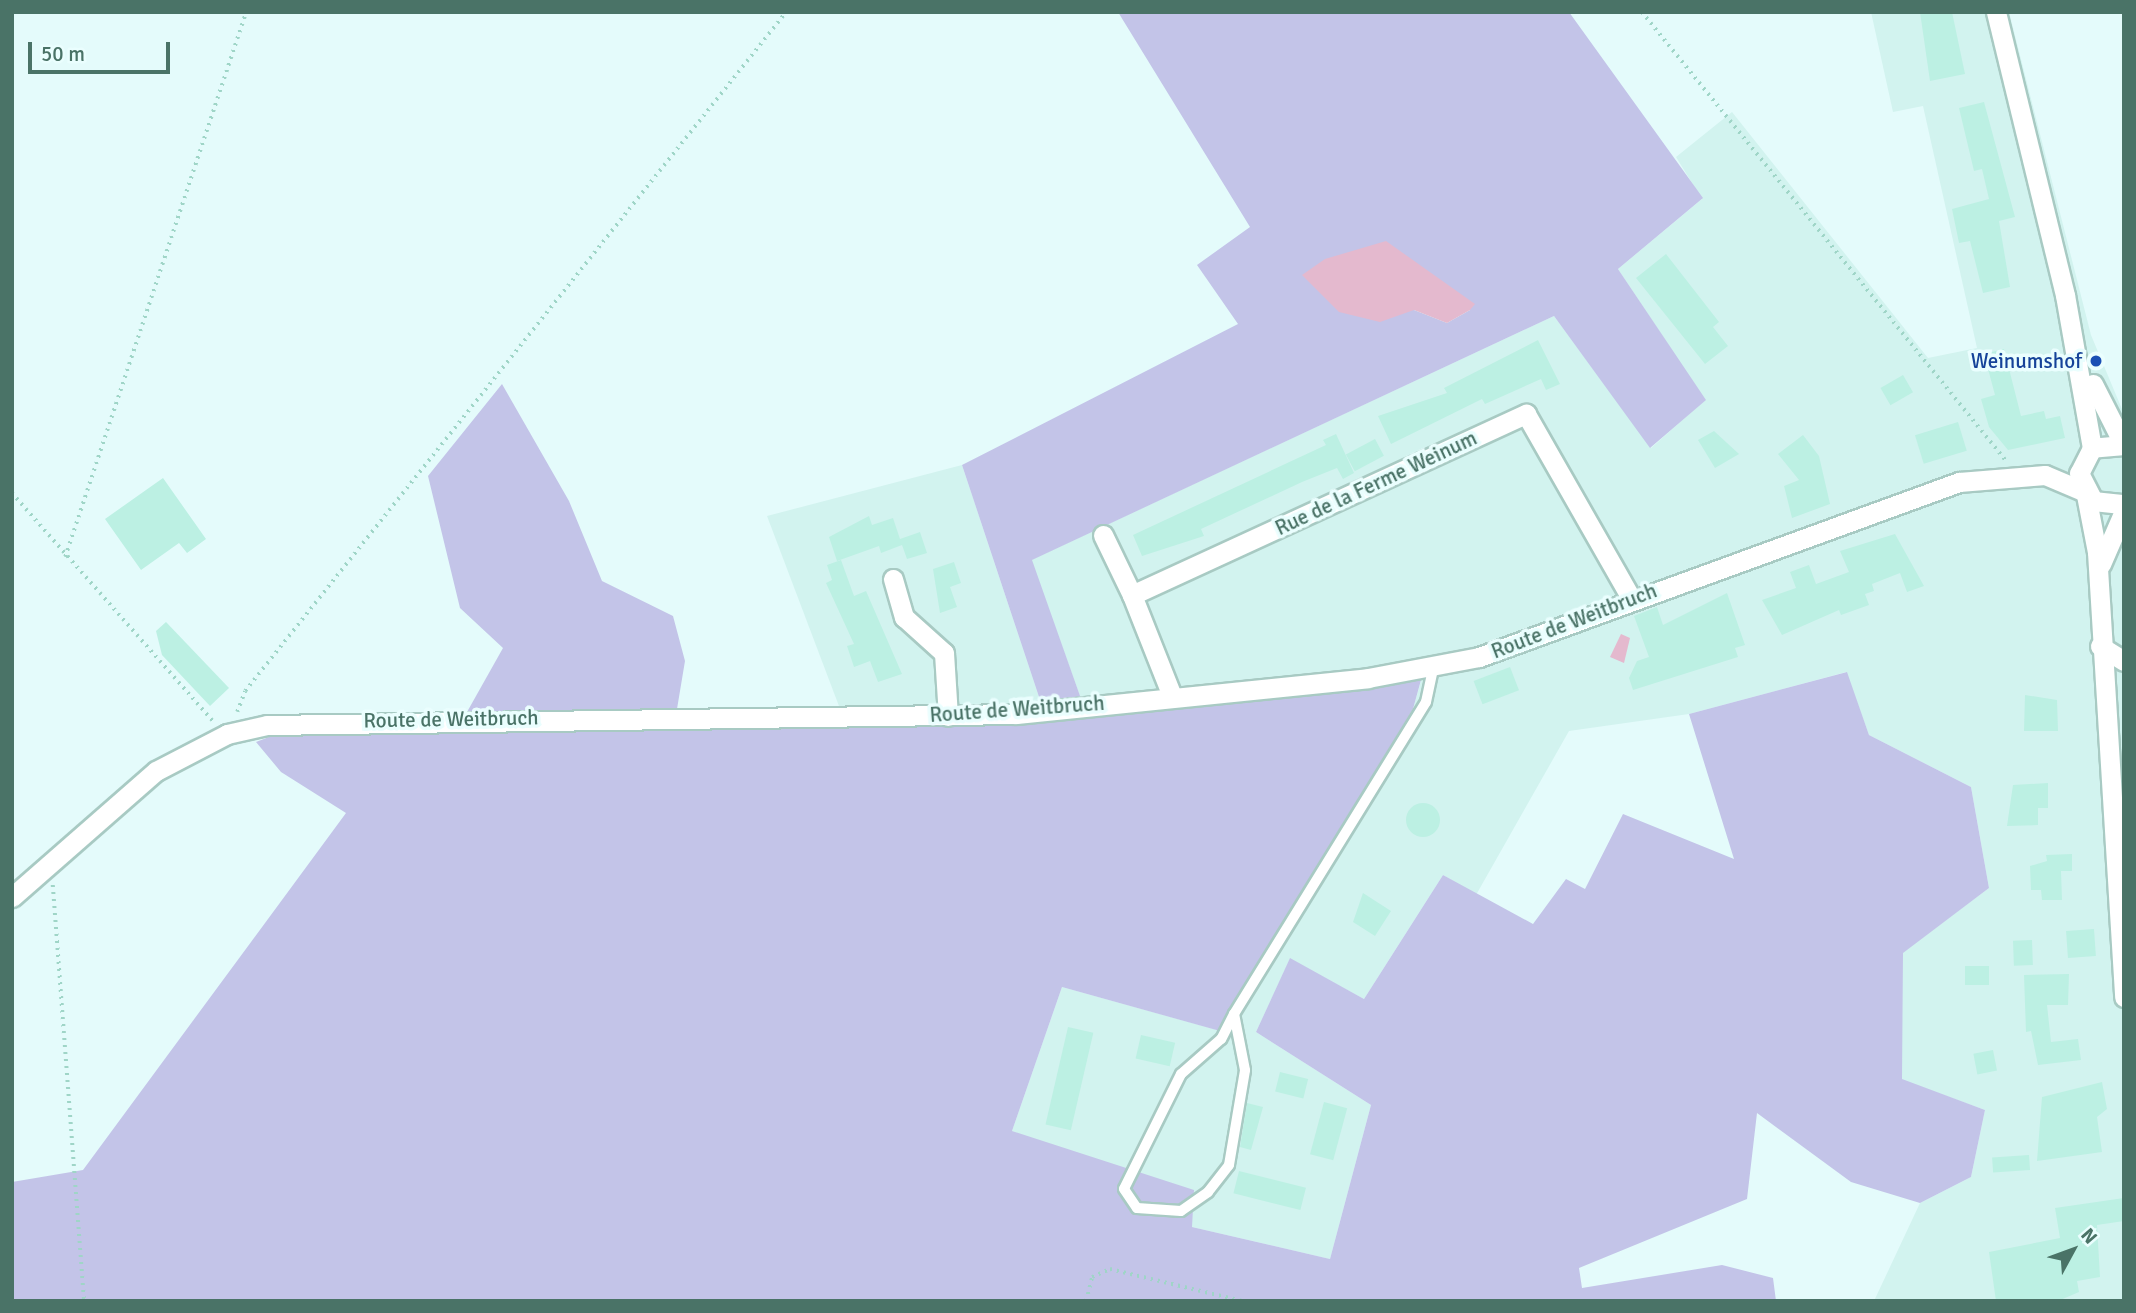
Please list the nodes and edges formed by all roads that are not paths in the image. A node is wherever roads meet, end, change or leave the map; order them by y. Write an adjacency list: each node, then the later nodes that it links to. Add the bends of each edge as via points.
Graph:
1 (1996, 12): 2 (street)
2 (2065, 295): 3 (street, via 2103,412); 4 (street)
3 (2124, 445): 4 (street, Route de Weitbruch)
4 (2088, 453): 5 (street, Route de Weitbruch); 6 (street, via 2079,473)
5 (2045, 475): 6 (street, Route de Weitbruch); 13 (street, Route de Weitbruch, via 2012,474 1916,495)
6 (2085, 493): 7 (street, Route de Weitbruch, via 2101,505); 10 (street)
7 (2124, 504)
8 (2124, 511): 10 (street)
9 (1103, 535): 12 (street)
10 (2098, 575): 14 (street)
11 (893, 579): 18 (street, via 904,617 944,653)
12 (1132, 595): 13 (street, Rue de la Ferme Weinum, via 1526,414); 17 (street)
13 (1631, 598): 16 (street, Route de Weitbruch)
14 (2100, 646): 15 (street); 20 (street)
15 (2124, 661)
16 (1433, 669): 17 (street, Route de Weitbruch); 21 (lane, via 1426,702)
17 (1172, 696): 18 (street, Route de Weitbruch)
18 (948, 716): 19 (street, Route de Weitbruch, via 334,720 227,734 156,771 51,858)
19 (12, 897)
20 (2124, 997)
21 (1234, 1014): 21 (lane, via 1245,1070 1229,1165 1209,1192 1181,1211 1137,1208 1124,1189 1181,1074 1221,1039)

